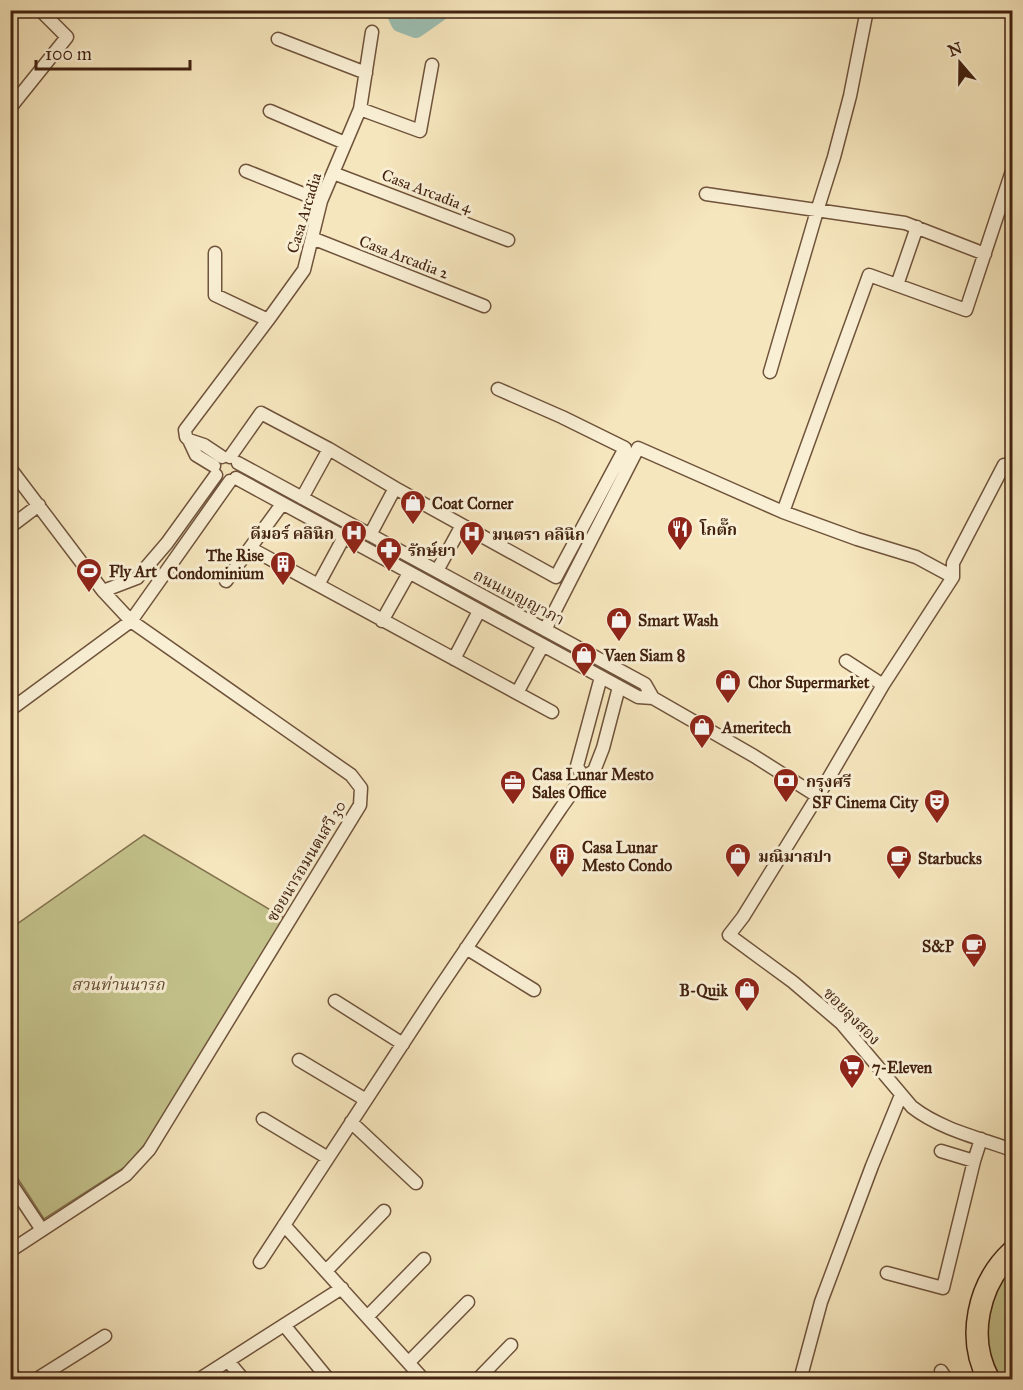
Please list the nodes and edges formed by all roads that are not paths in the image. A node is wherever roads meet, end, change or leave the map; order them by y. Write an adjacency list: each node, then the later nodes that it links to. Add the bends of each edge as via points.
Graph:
1 (40, 10): 7 (street, via 67,37)
2 (867, 10): 16 (street, via 850,96)
3 (372, 32): 6 (street, Casa Arcadia)
4 (278, 39): 6 (street)
5 (432, 65): 8 (street, via 420,131)
6 (366, 73): 8 (street, Casa Arcadia)
7 (10, 108)
8 (360, 109): 10 (street, Casa Arcadia)
9 (270, 111): 10 (street)
10 (345, 143): 13 (street, Casa Arcadia)
11 (246, 171): 15 (street)
12 (1012, 171): 21 (street)
13 (333, 173): 15 (street, Casa Arcadia); 19 (street, Casa Arcadia 4)
14 (706, 194): 16 (street)
15 (321, 201): 18 (street, Casa Arcadia)
16 (817, 211): 17 (street); 25 (street)
17 (917, 227): 21 (street); 22 (street)
18 (312, 238): 23 (street, Casa Arcadia 2); 24 (street, Casa Arcadia, via 304,270)
19 (508, 240)
20 (215, 253): 24 (street, via 215,295)
21 (985, 254): 22 (street, via 966,310)
22 (897, 285): 36 (street, via 869,275)
23 (484, 306)
24 (268, 320): 28 (street, Casa Arcadia, via 185,430 196,455)
25 (770, 372)
26 (498, 389): 37 (street, via 625,448 556,577)
27 (329, 449): 28 (street, via 261,413); 32 (street); 33 (street)
28 (224, 464): 31 (street, via 239,471); 31 (street, ถนนเบญญาภา, via 222,481); 33 (street, ถนนเบญญาภา); 41 (street)
29 (1004, 465): 48 (street, via 953,563)
30 (10, 468): 35 (street, ซอยนารถมนตเสวี 30)
31 (233, 480): 34 (street, ถนนเบญญาภา); 44 (street)
32 (395, 488): 37 (street); 39 (street)
33 (302, 498): 39 (street, ถนนเบญญาภา)
34 (282, 504): 40 (street, ถนนเบญญาภา); 43 (street)
35 (39, 506): 38 (street); 51 (street, ซอยนารถมนตเสวี 30)
36 (783, 512): 48 (street, via 916,557); 56 (street, via 638,448)
37 (462, 525): 46 (street)
38 (10, 527)
39 (370, 535): 42 (street, ถนนเบญญาภา)
40 (344, 537): 45 (street, ถนนเบญญาภา); 50 (street)
41 (167, 543): 44 (street); 51 (street, via 137,578)
42 (390, 546): 45 (street); 46 (street, ถนนเบญญาภา)
43 (250, 548): 49 (street); 50 (street)
44 (179, 553): 54 (street)
45 (383, 558): 47 (street, ถนนเบญญาภา)
46 (437, 571): 53 (street, ถนนเบญญาภา)
47 (408, 573): 52 (street, ถนนเบญญาภา); 55 (street)
48 (952, 577): 62 (street)
49 (226, 581)
50 (318, 585): 55 (street)
51 (103, 591): 54 (street, ซอยนารถมนตเสวี 30)
52 (479, 611): 57 (street, ถนนเบญญาภา); 59 (street)
53 (525, 619): 56 (street, ถนนเบญญาภา); 57 (street)
54 (130, 621): 66 (street); 88 (street, ซอยนารถมนตเสวี 30, via 351,775 361,788 360,805 149,1150 126,1175)
55 (382, 621): 59 (street)
56 (545, 630): 65 (street, ถนนเบญญาภา, via 645,684)
57 (518, 632): 58 (street, ถนนเบญญาภา)
58 (543, 645): 61 (street, ถนนเบญญาภา); 64 (street)
59 (454, 659): 64 (street)
60 (846, 661): 62 (street)
61 (601, 677): 63 (street, ถนนเบญญาภา); 68 (street, via 578,766)
62 (883, 685): 69 (street)
63 (619, 687): 65 (street, ถนนเบญญาภา, via 638,697); 68 (street, via 594,771)
64 (517, 693): 67 (street)
65 (653, 698): 69 (street, ถนนเบญญาภา)
66 (10, 710)
67 (552, 712)
68 (583, 777): 70 (street)
69 (817, 796): 75 (street, ซอยลุงสอง, via 729,935 841,1023)
70 (466, 948): 71 (street); 73 (street)
71 (534, 990)
72 (335, 1000): 73 (street)
73 (403, 1044): 76 (street)
74 (299, 1060): 76 (street)
75 (901, 1095): 79 (street, ซอยลุงสอง, via 924,1117); 111 (street, via 821,1302)
76 (366, 1100): 78 (street)
77 (263, 1119): 82 (street)
78 (351, 1122): 82 (street); 85 (street)
79 (981, 1139): 81 (street, ซอยลุงสอง); 83 (street)
80 (941, 1150): 83 (street)
81 (1012, 1150)
82 (328, 1158): 87 (street)
83 (974, 1161): 94 (street, via 943,1288)
84 (10, 1182): 88 (street)
85 (416, 1183)
86 (384, 1211): 93 (street)
87 (284, 1225): 92 (street); 93 (street)
88 (42, 1230): 89 (street, ซอยนารถมนตเสวี 30)
89 (10, 1251)
90 (1012, 1252): 112 (highway, via 989,1281 980,1308 978,1344)
91 (424, 1260): 97 (street)
92 (260, 1262)
93 (326, 1271): 95 (street)
94 (886, 1273)
95 (342, 1288): 97 (street); 98 (street)
96 (468, 1302): 102 (street)
97 (368, 1317): 102 (street)
98 (284, 1325): 101 (street); 108 (street)
99 (105, 1336): 105 (street)
100 (511, 1345): 110 (street)
101 (228, 1361): 106 (street); 107 (street)
102 (410, 1362): 109 (street)
103 (10, 1371): 104 (street)
104 (17, 1380)
105 (35, 1380)
106 (198, 1380)
107 (244, 1380)
108 (330, 1380)
109 (424, 1380)
110 (477, 1380)
111 (800, 1380)
112 (990, 1380)

